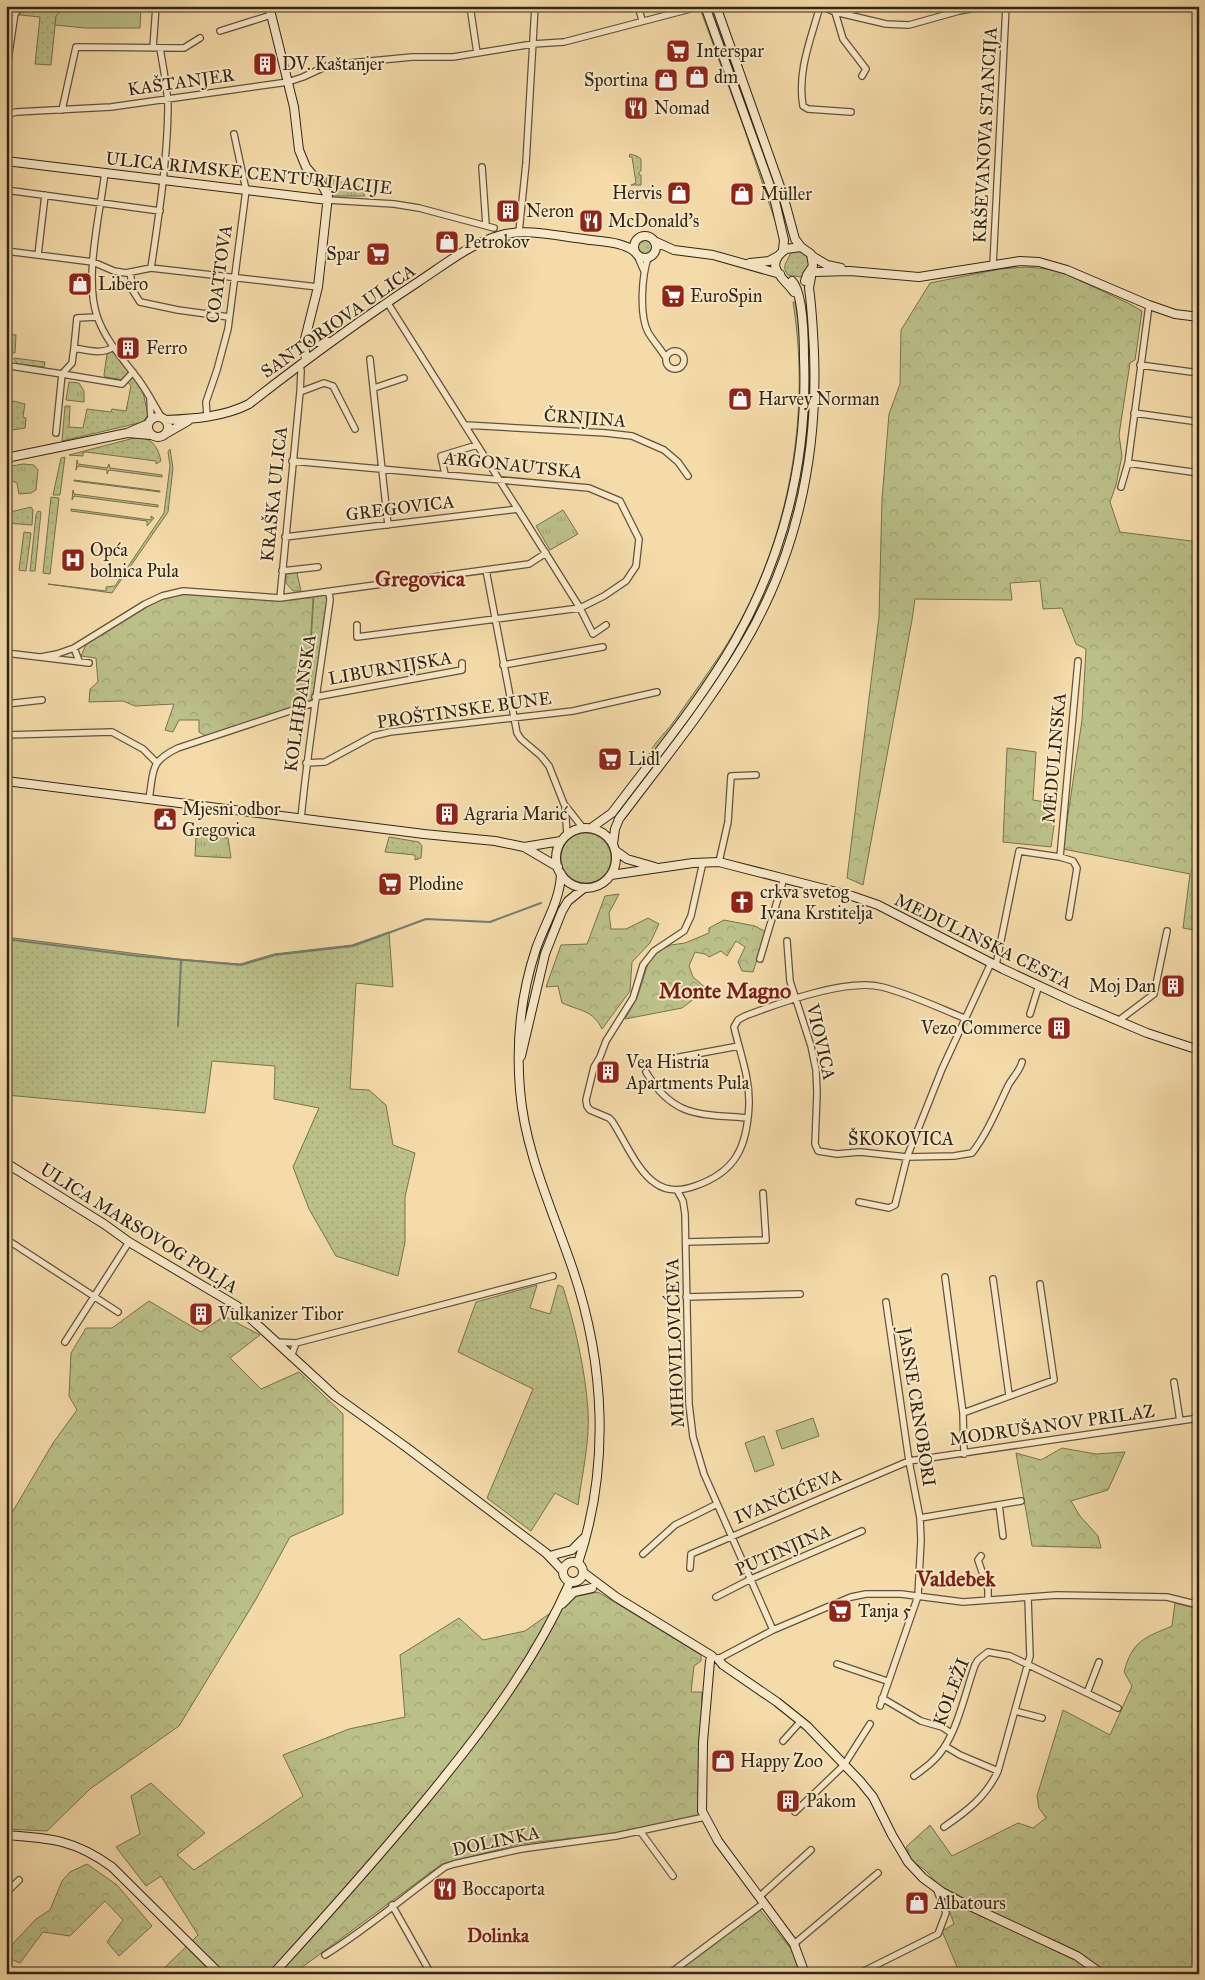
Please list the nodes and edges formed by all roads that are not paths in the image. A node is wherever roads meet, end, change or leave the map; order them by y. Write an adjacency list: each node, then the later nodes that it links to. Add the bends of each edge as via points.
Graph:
1 (16, 6): 16 (street)
2 (156, 6): 22 (street)
3 (470, 6): 23 (street)
4 (535, 6): 21 (street)
5 (638, 6): 18 (street)
6 (705, 6): 50 (main road, via 785,229)
7 (716, 6): 48 (main road, via 793,233)
8 (820, 6): 15 (street); 29 (street, via 802,72 803,106)
9 (864, 6): 17 (street)
10 (986, 6): 17 (street, via 909,25 886,24)
11 (1006, 6): 58 (street, KRŠEVANOVA STANCIJA)
12 (271, 9): 19 (street); 26 (main road)
13 (690, 9): 18 (street, KAŠTANJER)
14 (6, 12): 16 (street)
15 (835, 12): 17 (street); 25 (street, via 843,39 866,69)
16 (16, 13): 24 (street)
17 (844, 14)
18 (642, 20): 21 (street, KAŠTANJER, via 564,42)
19 (220, 31)
20 (200, 38): 22 (street, via 184,48)
21 (533, 44): 23 (street, KAŠTANJER); 44 (street)
22 (156, 48): 27 (street); 28 (street, via 76,47)
23 (476, 53): 26 (street, KAŠTANJER, via 329,65)
24 (6, 74)
25 (862, 76)
26 (288, 82): 27 (street, KAŠTANJER); 39 (main road, via 296,114 299,150 306,167 324,187)
27 (167, 98): 28 (street, KAŠTANJER, via 110,108); 35 (street)
28 (62, 110): 30 (street, KAŠTANJER)
29 (851, 112)
30 (6, 115)
31 (234, 134): 37 (street, COATTOVA)
32 (6, 161): 34 (main road, ULICA RIMSKE CENTURIJACIJE)
33 (482, 167): 42 (street)
34 (104, 172): 35 (main road, ULICA RIMSKE CENTURIJACIJE); 40 (street)
35 (164, 179): 37 (main road, ULICA RIMSKE CENTURIJACIJE); 41 (street)
36 (6, 190): 38 (street)
37 (246, 190): 39 (main road, ULICA RIMSKE CENTURIJACIJE); 63 (street, COATTOVA)
38 (45, 195): 40 (street); 53 (street)
39 (328, 200): 42 (street, ULICA RIMSKE CENTURIJACIJE, via 394,204); 66 (main road)
40 (101, 203): 41 (street); 56 (street)
41 (160, 211): 59 (street)
42 (486, 225): 43 (street, ULICA RIMSKE CENTURIJACIJE)
43 (494, 228)
44 (519, 232): 47 (main road); 67 (main road, SANTORIOVA ULICA, via 487,240)
45 (636, 239): 46 (main road, via 646,236); 47 (main road); 52 (main road)
46 (654, 241): 49 (main road); 54 (main road, via 656,248)
47 (617, 244): 52 (main road)
48 (803, 245): 50 (main road); 55 (main road, via 814,250)
49 (674, 250): 54 (main road); 57 (main road)
50 (784, 251): 57 (main road, via 769,261); 65 (main road, via 781,266); 65 (main road, via 776,263)
51 (6, 252): 53 (street)
52 (636, 254): 54 (main road); 60 (street)
53 (38, 255): 56 (street)
54 (651, 256): 60 (street)
55 (815, 258): 61 (main road); 64 (main road); 64 (main road, via 806,275)
56 (93, 262): 62 (street, via 114,271); 69 (street, via 93,297)
57 (745, 263): 65 (main road)
58 (993, 265): 61 (main road, via 919,277); 68 (main road, via 1020,261 1052,265)
59 (152, 268): 62 (street); 63 (street)
60 (644, 271): 76 (street, via 645,325)
61 (850, 271): 64 (main road)
62 (130, 272): 70 (street, via 133,291 140,302)
63 (235, 277): 66 (street); 70 (street, COATTOVA)
64 (811, 277): 65 (main road); 151 (main road, via 807,296 815,388 813,434 807,476 782,566 767,602 712,695 619,819)
65 (785, 279): 147 (main road, via 799,293 805,388 794,485 772,563 758,598 706,687 612,813)
66 (318, 286): 72 (main road)
67 (387, 302): 73 (main road, SANTORIOVA ULICA); 96 (street)
68 (1149, 305): 71 (main road, via 1175,314); 82 (street)
69 (97, 317): 74 (street); 75 (street, via 77,318)
70 (229, 317): 91 (street, COATTOVA, via 218,370 206,402)
71 (1199, 317)
72 (307, 334): 73 (main road, via 317,342); 81 (main road, via 310,346)
73 (329, 342): 81 (main road, SANTORIOVA ULICA)
74 (113, 347): 75 (street, via 102,352); 83 (street)
75 (74, 348): 85 (street, via 72,363)
76 (660, 348): 77 (street); 78 (street)
77 (671, 352): 78 (street); 78 (street, via 682,354 683,365 672,368)
78 (666, 358)
79 (370, 359): 87 (street)
80 (6, 361): 85 (street, via 10,366)
81 (305, 361): 88 (street, KRAŠKA ULICA); 91 (main road, SANTORIOVA ULICA, via 249,404)
82 (1140, 365): 84 (street); 90 (street)
83 (133, 372): 85 (street, via 122,384); 89 (street)
84 (1199, 373)
85 (62, 374): 99 (street)
86 (404, 378): 87 (street)
87 (374, 388): 106 (street)
88 (300, 392): 97 (street, via 324,384 333,386); 104 (street, KRAŠKA ULICA)
89 (150, 400): 92 (street); 94 (street)
90 (1134, 413): 95 (street); 105 (street)
91 (208, 416): 93 (main road, SANTORIOVA ULICA)
92 (164, 419): 93 (main road, SANTORIOVA ULICA); 94 (main road, via 156,417); 98 (main road)
93 (188, 421): 98 (main road, SANTORIOVA ULICA)
94 (150, 422): 100 (main road); 101 (main road, via 148,430)
95 (1199, 422)
96 (465, 425): 102 (street); 109 (street, ČRNJINA, via 632,436 664,450)
97 (355, 429)
98 (167, 432): 101 (main road, via 160,438)
99 (56, 433)
100 (127, 434): 101 (main road); 103 (main road)
101 (151, 435)
102 (477, 445): 108 (street, via 441,456); 110 (street)
103 (6, 458)
104 (292, 460): 106 (street, ARGONAUTSKA); 114 (street, KRAŠKA ULICA)
105 (1128, 463): 107 (street); 111 (street)
106 (381, 468): 108 (street, ARGONAUTSKA); 113 (street)
107 (1199, 473)
108 (445, 474): 110 (street, ARGONAUTSKA)
109 (688, 476)
110 (498, 478): 112 (street); 121 (street, ARGONAUTSKA, via 589,488 620,501 639,539 636,566 626,581)
111 (1121, 486)
112 (518, 509): 113 (street, GREGOVICA); 115 (street)
113 (388, 525): 114 (street, GREGOVICA)
114 (285, 537): 118 (street, KRAŠKA ULICA)
115 (546, 553): 117 (street, via 530,564); 121 (street)
116 (318, 566): 118 (street)
117 (486, 570): 119 (street); 122 (street)
118 (282, 571): 120 (street, KRAŠKA ULICA)
119 (329, 592): 120 (street); 136 (street, KOLHIĐANSKA)
120 (280, 598): 126 (street, via 183,591 162,596)
121 (580, 608): 122 (street, ARGONAUTSKA); 124 (street, via 593,634)
122 (494, 620): 123 (street, ARGONAUTSKA, via 357,637); 133 (street)
123 (357, 625)
124 (606, 625)
125 (603, 647): 133 (street)
126 (74, 648): 128 (street); 129 (street)
127 (6, 653): 128 (street)
128 (41, 657): 129 (street)
129 (79, 661): 131 (street)
130 (1078, 662): 152 (street, MEDULINSKA)
131 (89, 663)
132 (462, 663): 136 (street, LIBURNIJSKA, via 462,670)
133 (503, 665): 138 (street)
134 (657, 692): 138 (street, PROŠTINSKE BUNE, via 573,710)
135 (42, 700): 137 (street)
136 (314, 700): 140 (street, LIBURNIJSKA, via 178,748); 141 (street, KOLHIĐANSKA)
137 (6, 704)
138 (514, 718): 141 (street, PROŠTINSKE BUNE, via 390,732 373,736 326,762); 145 (street, via 521,739 549,766)
139 (6, 735): 140 (street, via 112,732 143,749)
140 (156, 762): 144 (street)
141 (306, 763): 146 (street, KOLHIĐANSKA)
142 (756, 775): 154 (street, via 731,776 728,822)
143 (6, 781): 144 (main road)
144 (149, 799): 146 (main road)
145 (564, 804): 147 (street); 148 (street)
146 (301, 819): 150 (main road)
147 (587, 828): 148 (main road); 151 (main road, via 600,831)
148 (567, 834): 149 (main road)
149 (561, 841): 150 (main road); 156 (main road, via 556,854)
150 (524, 847): 156 (main road)
151 (614, 848): 155 (main road, via 620,855 638,863); 157 (main road, via 616,859)
152 (1060, 857): 160 (street, via 1073,861 1077,868); 164 (street, via 1019,851)
153 (702, 862): 154 (main road, MEDULINSKA CESTA); 155 (main road, MEDULINSKA CESTA); 180 (street, via 691,916 684,931 654,952 643,965 633,998 594,1067 586,1100 590,1110 612,1121 637,1163 654,1183)
154 (719, 862): 158 (main road, MEDULINSKA CESTA)
155 (662, 868): 157 (main road)
156 (559, 871): 159 (main road, via 567,881); 174 (main road, via 557,899 537,946 527,982)
157 (611, 875): 159 (main road, via 595,887)
158 (784, 878): 163 (street); 164 (main road, MEDULINSKA CESTA, via 878,905)
159 (584, 888): 174 (main road, via 568,901 562,911 545,954)
160 (1069, 917)
161 (1167, 931): 169 (street, via 1154,994)
162 (787, 941): 166 (street, VIOVICA, via 789,975)
163 (760, 959)
164 (993, 964): 165 (main road, MEDULINSKA CESTA); 168 (street)
165 (1039, 986): 167 (street); 169 (main road, MEDULINSKA CESTA)
166 (796, 999): 168 (street, via 860,984 881,987); 170 (street, via 753,1013 735,1024); 177 (street, VIOVICA, via 816,1070)
167 (1030, 1014)
168 (964, 1018): 178 (street)
169 (1118, 1021): 171 (main road, MEDULINSKA CESTA)
170 (739, 1046): 172 (street); 176 (street, via 748,1082)
171 (1199, 1050)
172 (669, 1059)
173 (1022, 1062): 178 (street, ŠKOKOVICA, via 972,1153)
174 (518, 1068): 211 (main road, via 527,1136 581,1296 595,1360 600,1406 599,1445)
175 (646, 1072): 176 (street, via 667,1100 687,1111)
176 (748, 1118): 180 (street, via 742,1143 729,1168 707,1182)
177 (816, 1149): 178 (street, ŠKOKOVICA, via 837,1154 860,1152)
178 (907, 1158): 182 (street, via 895,1205 889,1208)
179 (6, 1163): 184 (main road, ULICA MARSOVOG POLJA)
180 (677, 1190): 185 (street, MIHOVILOVIĆEVA, via 683,1201)
181 (763, 1193): 185 (street, via 766,1240)
182 (859, 1202)
183 (6, 1239): 191 (street)
184 (129, 1242): 191 (street); 196 (main road, ULICA MARSOVOG POLJA, via 237,1306)
185 (686, 1242): 192 (street, MIHOVILOVIĆEVA)
186 (552, 1276): 197 (street)
187 (946, 1277): 201 (street)
188 (993, 1279): 200 (street)
189 (1040, 1284): 200 (street, via 1054,1380)
190 (800, 1294): 192 (street)
191 (94, 1296): 194 (street); 195 (street)
192 (686, 1297): 207 (street, MIHOVILOVIĆEVA, via 691,1420 704,1474)
193 (886, 1302): 205 (street, JASNE CRNOBORI)
194 (118, 1312)
195 (65, 1342)
196 (275, 1342): 197 (street); 198 (main road, ULICA MARSOVOG POLJA)
197 (296, 1343): 198 (street)
198 (291, 1357): 214 (main road, ULICA MARSOVOG POLJA, via 336,1396)
199 (1174, 1382): 203 (street)
200 (1009, 1395): 201 (street)
201 (963, 1413): 204 (street)
202 (1199, 1418): 203 (street, MODRUŠANOV PRILAZ)
203 (1180, 1421): 204 (street, MODRUŠANOV PRILAZ)
204 (964, 1454): 205 (street, MODRUŠANOV PRILAZ)
205 (909, 1461): 209 (street, JASNE CRNOBORI); 212 (street, IVANČIĆEVA)
206 (1021, 1501): 208 (street)
207 (717, 1504): 212 (street, MIHOVILOVIĆEVA); 215 (street, via 675,1525)
208 (999, 1505): 209 (street); 213 (street)
209 (920, 1518): 226 (street, JASNE CRNOBORI)
210 (862, 1531): 222 (street, PUTINJINA)
211 (587, 1532): 214 (main road, via 572,1550); 218 (main road)
212 (733, 1536): 219 (street, IVANČIĆEVA, via 691,1554); 222 (street, MIHOVILOVIĆEVA)
213 (1003, 1536)
214 (549, 1554): 217 (main road, ULICA MARSOVOG POLJA); 220 (main road, ULICA MARSOVOG POLJA)
215 (643, 1554)
216 (981, 1556): 230 (street, via 978,1560 988,1589)
217 (569, 1563): 218 (main road); 220 (main road)
218 (578, 1563): 221 (main road)
219 (690, 1568)
220 (563, 1571): 224 (main road)
221 (584, 1573): 223 (main road); 227 (main road)
222 (751, 1579): 228 (street, PUTINJINA); 233 (street, MIHOVILOVIĆEVA)
223 (578, 1581): 224 (main road); 225 (main road)
224 (570, 1582): 232 (main road)
225 (592, 1588): 227 (main road); 232 (main road, via 574,1592)
226 (918, 1596): 230 (street, via 963,1602); 233 (street, via 881,1594 851,1597); 238 (street, JASNE CRNOBORI)
227 (616, 1597): 234 (main road)
228 (716, 1597)
229 (1028, 1598): 230 (street); 231 (street, via 1057,1595 1167,1597); 237 (street)
230 (988, 1600)
231 (1199, 1605)
232 (557, 1609): 269 (main road, via 531,1658 492,1716 389,1844)
233 (774, 1630): 234 (street)
234 (715, 1660): 245 (main road); 254 (main road, via 703,1742 701,1802)
235 (1099, 1662): 239 (street)
236 (837, 1664): 238 (street)
237 (1028, 1664): 239 (street); 243 (street); 247 (street, KOLEŽI, via 998,1653 982,1655 975,1665)
238 (887, 1681): 240 (street, JASNE CRNOBORI)
239 (1087, 1693): 242 (street)
240 (882, 1698): 241 (street, JASNE CRNOBORI); 247 (street)
241 (880, 1706)
242 (1118, 1708)
243 (1015, 1711): 244 (street); 251 (street)
244 (1042, 1718)
245 (801, 1721): 248 (street); 250 (main road)
246 (870, 1724): 250 (street)
247 (951, 1733): 249 (street, KOLEŽI)
248 (783, 1741)
249 (945, 1746): 251 (street); 252 (street, KOLEŽI)
250 (844, 1766): 253 (street); 262 (main road, via 873,1797 908,1862)
251 (998, 1771): 255 (street, via 980,1800)
252 (914, 1776)
253 (796, 1812)
254 (705, 1816): 256 (street, DOLINKA); 264 (main road, via 719,1842)
255 (944, 1827)
256 (640, 1831): 260 (street); 265 (street, DOLINKA, via 521,1849 454,1864)
257 (6, 1835): 268 (main road, via 65,1841 97,1856)
258 (811, 1850): 264 (street)
259 (878, 1873): 266 (street)
260 (673, 1876)
261 (19, 1880): 263 (street)
262 (936, 1887): 273 (street, via 946,1913 938,1934); 274 (main road, via 956,1900 1077,1956)
263 (6, 1893)
264 (761, 1900): 266 (main road); 271 (street)
265 (392, 1905): 267 (street, DOLINKA, via 355,1936); 270 (street)
266 (794, 1944): 272 (main road)
267 (325, 1955)
268 (220, 1974)
269 (273, 1974)
270 (431, 1974)
271 (669, 1974)
272 (806, 1974)
273 (858, 1974)
274 (1102, 1974)

